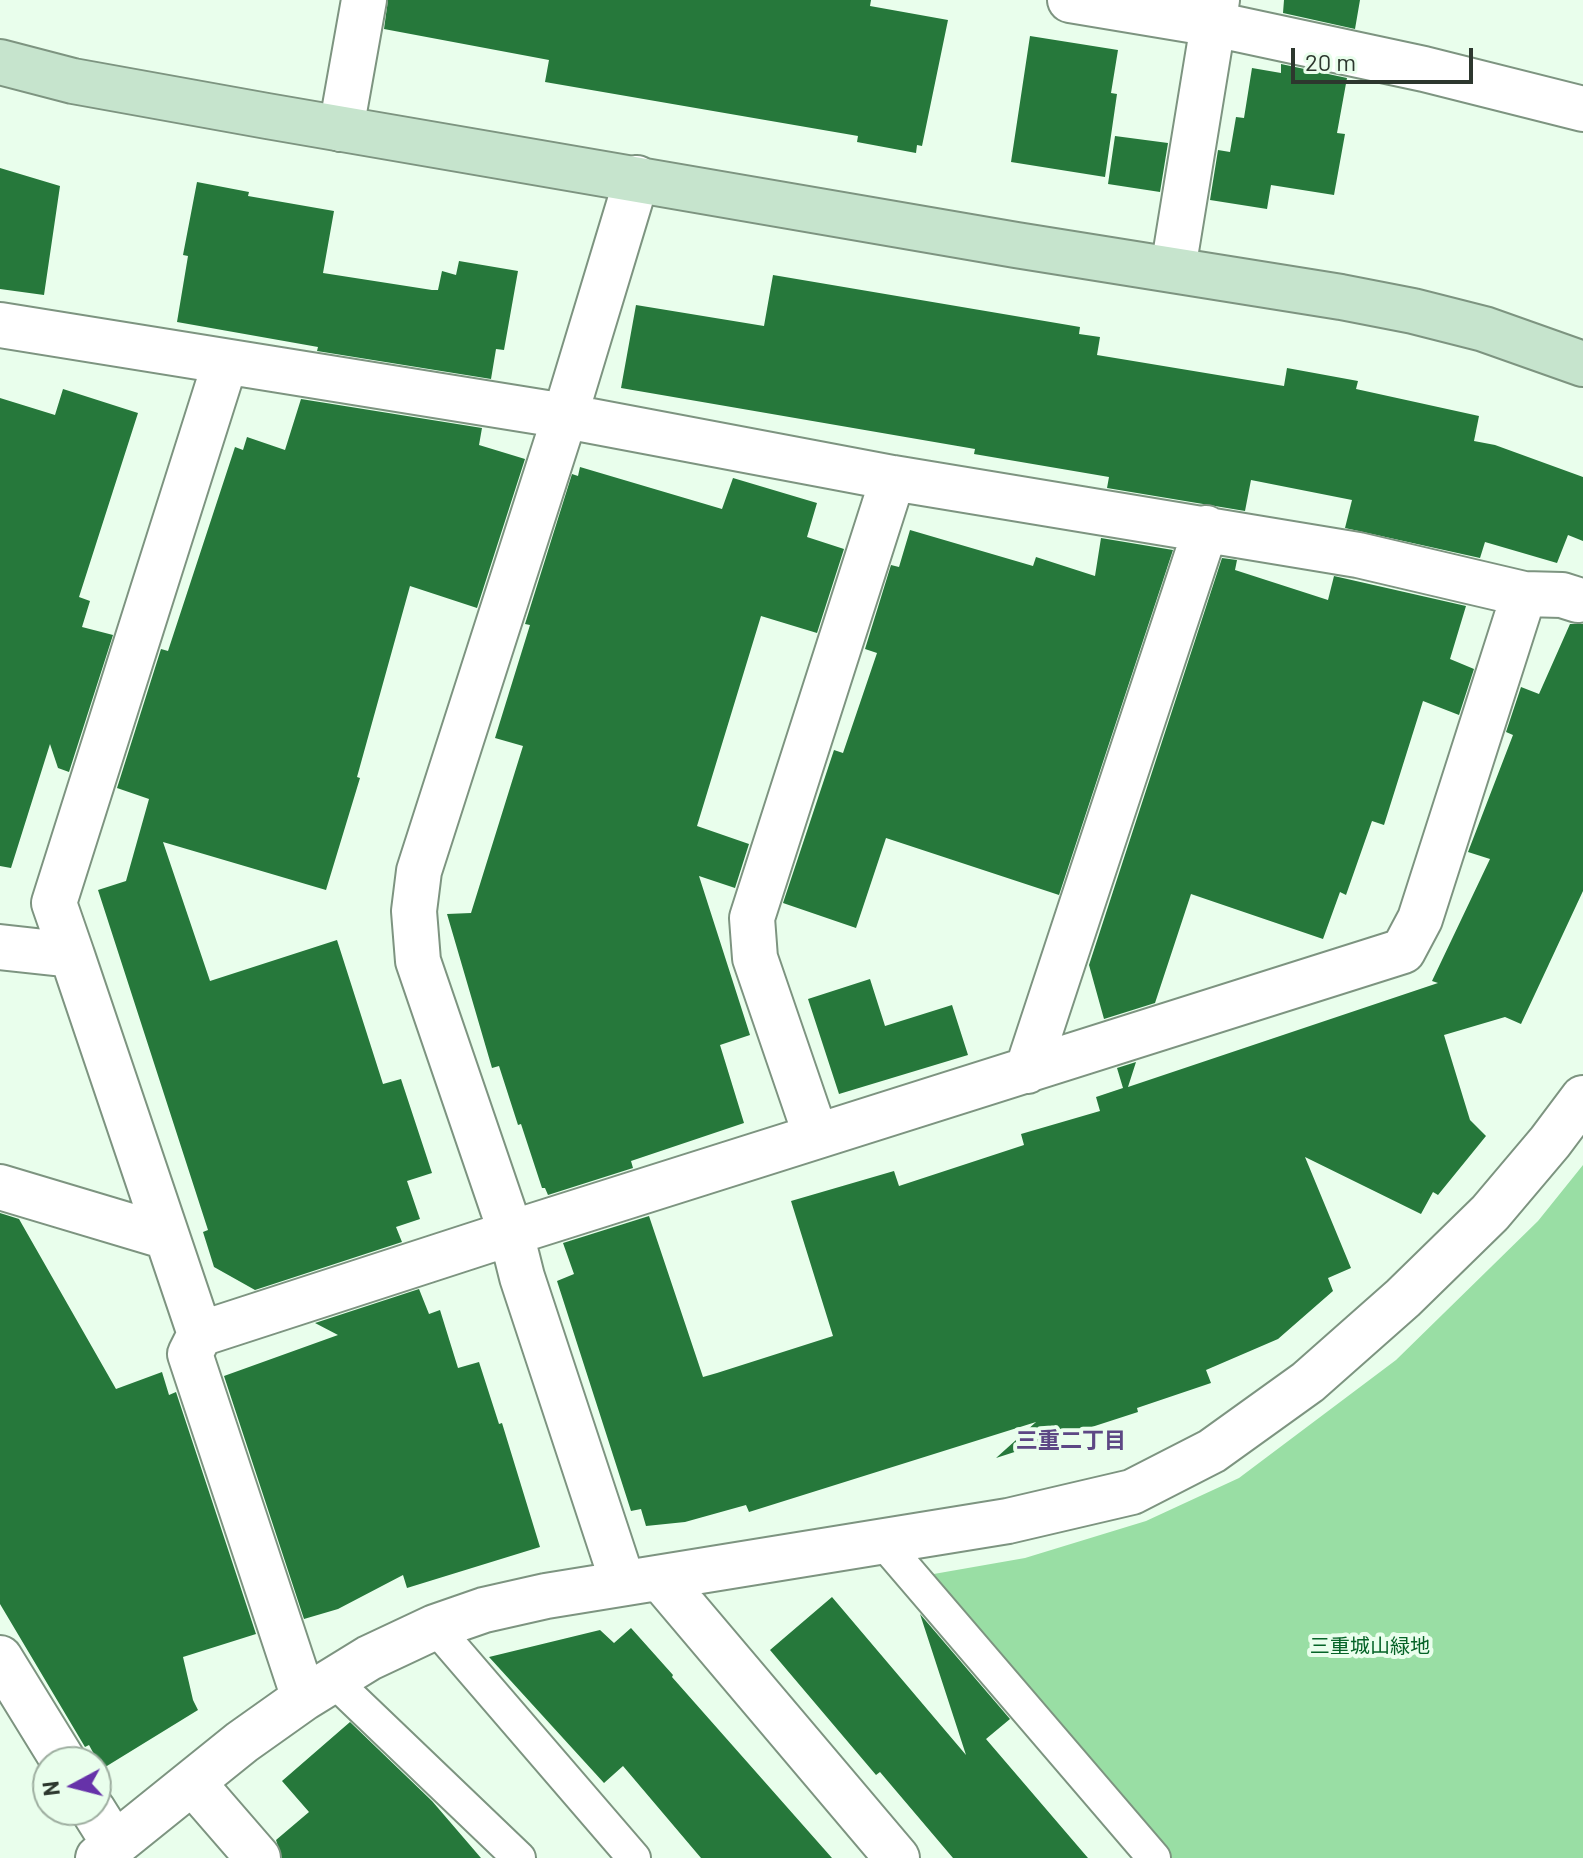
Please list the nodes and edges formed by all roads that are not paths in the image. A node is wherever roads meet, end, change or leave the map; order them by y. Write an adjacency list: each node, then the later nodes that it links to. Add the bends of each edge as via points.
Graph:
1 (364, 0): 6 (street)
2 (1070, 0): 3 (street)
3 (1215, 12): 5 (street); 8 (street)
4 (0, 62): 6 (street, via 73,81)
5 (1583, 109)
6 (341, 129): 7 (street)
7 (637, 178): 8 (street); 12 (street)
8 (1173, 269): 11 (street, via 1413,311)
9 (0, 325): 10 (street)
10 (225, 363): 12 (street); 18 (street, via 54,903)
11 (1583, 364)
12 (565, 416): 13 (street); 23 (street, via 419,871 414,911 418,961)
13 (893, 478): 14 (street); 21 (street, via 752,918 755,958)
14 (1206, 528): 15 (street, via 1358,555); 19 (street)
15 (1524, 594): 16 (street); 19 (street, via 1420,919 1403,951)
16 (1578, 600)
17 (0, 947): 18 (street)
18 (72, 955): 24 (street)
19 (1027, 1071): 21 (street)
20 (1583, 1098): 26 (street, via 1490,1213 1403,1298 1308,1382 1212,1451 1132,1492 1008,1521)
21 (816, 1136): 23 (street)
22 (0, 1187): 24 (street)
23 (511, 1233): 25 (street); 27 (street, via 522,1277)
24 (167, 1237): 25 (street)
25 (200, 1334): 30 (street, via 190,1354)
26 (883, 1542): 27 (street); 38 (lane)
27 (642, 1580): 28 (street, via 484,1610); 37 (street)
28 (435, 1627): 30 (street); 36 (lane)
29 (0, 1658): 31 (street)
30 (318, 1689): 32 (street); 35 (lane)
31 (54, 1746)
32 (193, 1783): 33 (street); 34 (street)
33 (102, 1838)
34 (258, 1858)
35 (519, 1858)
36 (634, 1858)
37 (897, 1858)
38 (1154, 1858)

